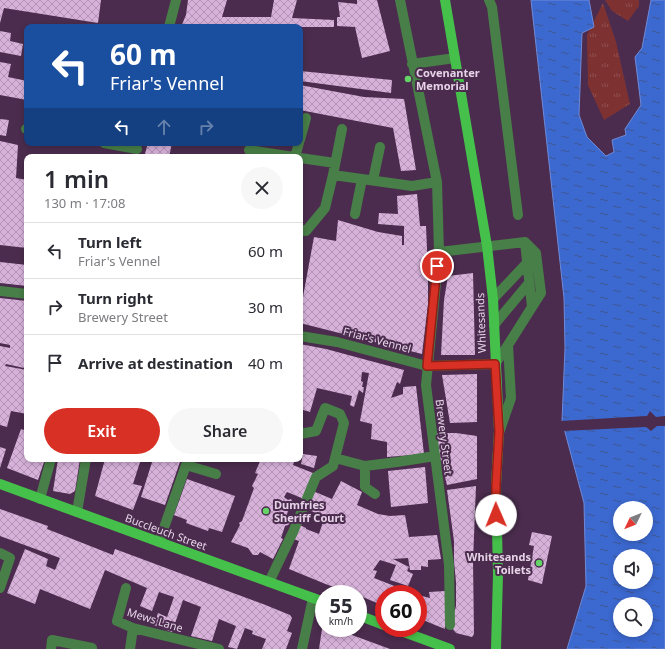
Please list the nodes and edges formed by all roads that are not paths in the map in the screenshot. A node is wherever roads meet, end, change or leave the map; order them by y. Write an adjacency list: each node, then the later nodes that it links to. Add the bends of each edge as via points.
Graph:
1 (176, 0): 5 (street)
2 (400, 0): 7 (street, Brewery Street)
3 (445, 0): 6 (main road, Whitesands)
4 (489, 0): 23 (street, via 492,7)
5 (170, 24)
6 (455, 58): 7 (street); 26 (main road, Whitesands)
7 (412, 64): 21 (street, Brewery Street)
8 (306, 118): 9 (street)
9 (303, 129)
10 (342, 129): 17 (street)
11 (118, 146): 14 (street)
12 (380, 147): 20 (street)
13 (257, 148): 15 (street)
14 (137, 150)
15 (282, 154)
16 (303, 158): 17 (street)
17 (336, 163): 18 (street)
18 (334, 175): 19 (street); 24 (street, via 325,208 306,231)
19 (362, 179): 20 (street); 22 (street)
20 (373, 180): 21 (street, via 412,186)
21 (436, 182): 27 (street, Brewery Street)
22 (355, 214)
23 (518, 215)
24 (303, 230)
25 (525, 242): 26 (street); 28 (street); 33 (street, via 536,253 541,293)
26 (487, 246): 27 (street); 32 (main road, Whitesands)
27 (439, 252): 38 (street, Brewery Street)
28 (527, 263): 29 (street); 32 (street)
29 (529, 283): 33 (street); 34 (street)
30 (0, 291): 31 (street)
31 (24, 294)
32 (493, 299): 34 (main road, Whitesands)
33 (532, 307): 36 (street)
34 (494, 325): 37 (main road, Whitesands)
35 (303, 336): 38 (street, Friar's Vennel, via 337,342)
36 (508, 344): 37 (street); 39 (street, via 511,398)
37 (495, 364): 38 (street, Friar's Vennel); 39 (main road, Whitesands)
38 (427, 366): 41 (street, Brewery Street, via 426,385)
39 (499, 431): 66 (main road, Whitesands, via 496,485)
40 (303, 433): 42 (street, via 316,431 325,408 340,414 344,423)
41 (435, 456): 45 (street); 57 (street, Brewery Street, via 449,565)
42 (335, 458): 45 (street); 53 (street, via 333,466 316,477)
43 (50, 462): 49 (street)
44 (85, 462): 50 (street)
45 (366, 466): 48 (street, via 365,487)
46 (216, 474): 51 (street, via 186,465)
47 (0, 484): 49 (main road, Buccleuch Street)
48 (375, 494)
49 (40, 499): 50 (main road, Buccleuch Street)
50 (77, 512): 51 (main road, Buccleuch Street)
51 (159, 542): 53 (main road, Buccleuch Street)
52 (0, 553): 54 (street, via 10,558)
53 (270, 582): 56 (main road, Buccleuch Street)
54 (0, 588)
55 (126, 588): 58 (street, Mews Lane, via 117,621)
56 (314, 598): 64 (street)
57 (450, 625)
58 (133, 628): 62 (street); 63 (street, Mews Lane)
59 (417, 637): 65 (main road)
60 (51, 649): 61 (street, via 52,640)
61 (91, 649)
62 (130, 649)
63 (220, 649)
64 (302, 649)
65 (450, 649)
66 (496, 649)

